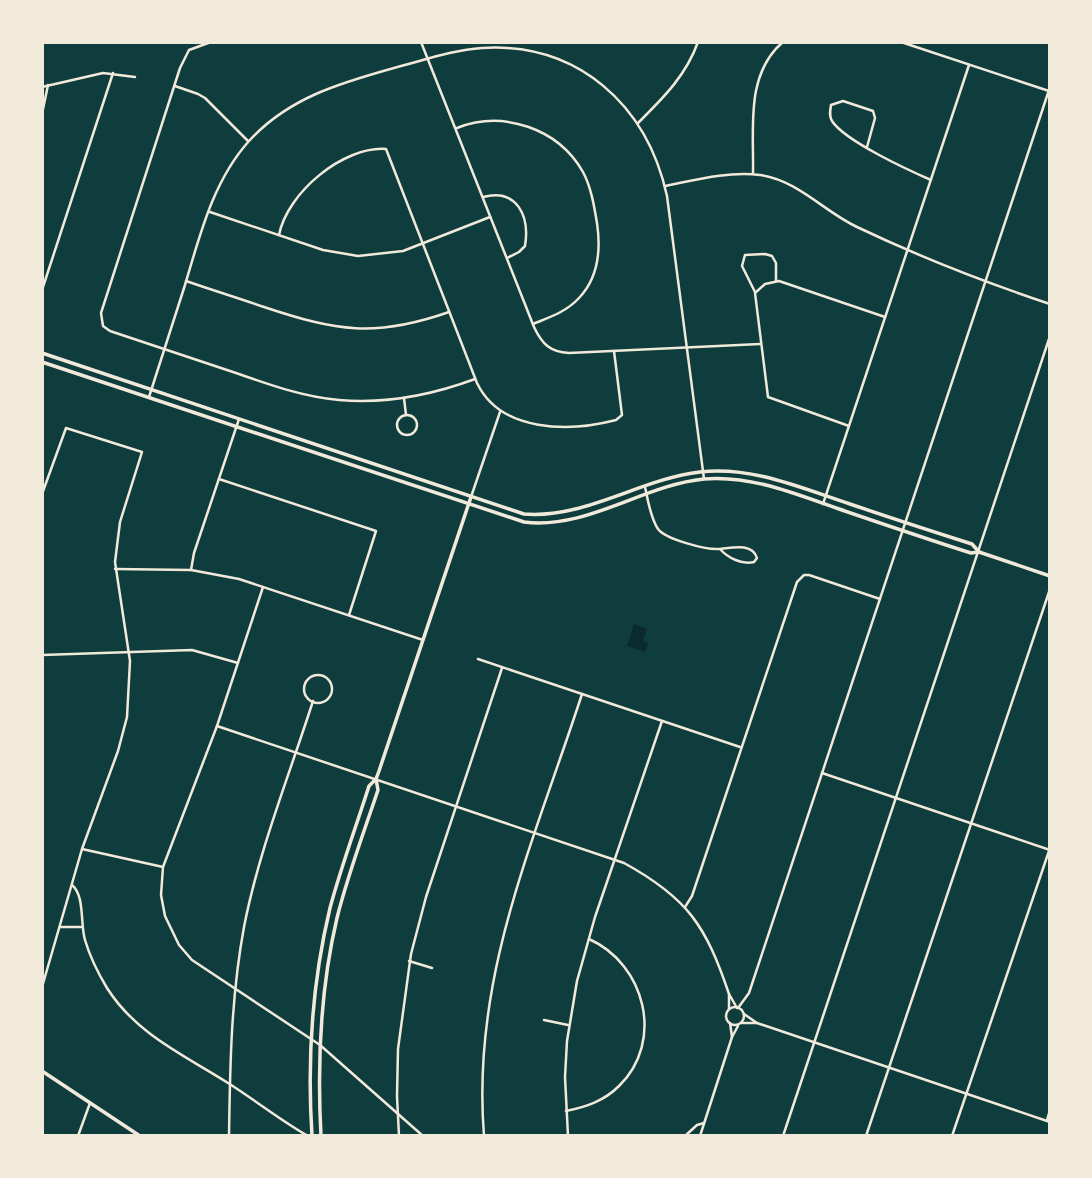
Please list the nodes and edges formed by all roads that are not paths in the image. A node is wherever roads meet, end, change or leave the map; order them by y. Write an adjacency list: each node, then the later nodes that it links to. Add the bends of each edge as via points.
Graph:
1 (211, 42): 13 (street, via 189,50)
2 (421, 42): 8 (street)
3 (472, 42): 7 (street)
4 (698, 42): 17 (street, via 682,74)
5 (783, 42): 21 (street, via 766,61 757,83)
6 (901, 42): 9 (street)
7 (473, 49): 8 (street); 17 (street, via 527,50 568,63 612,93)
8 (428, 59): 18 (street); 19 (street, via 311,95 279,114)
9 (969, 65): 15 (street); 22 (street)
10 (113, 73): 11 (street); 12 (street); 34 (street)
11 (135, 77)
12 (48, 85): 14 (street); 16 (street)
13 (175, 86): 19 (street, via 205,98); 43 (street, via 100,316 106,329)
14 (42, 87)
15 (1049, 89): 33 (street)
16 (42, 114)
17 (638, 123): 23 (street)
18 (456, 128): 24 (street); 39 (street, via 494,121 531,127 567,150 588,184 598,230 596,271 569,307)
19 (248, 141): 25 (street, via 226,172)
20 (867, 146): 20 (street, via 873,111 843,101 831,105 832,121); 22 (street)
21 (754, 175): 23 (street); 29 (street, via 788,182 841,219)
22 (931, 180): 29 (street)
23 (665, 186): 42 (street)
24 (483, 197): 26 (street); 30 (street, via 502,194 520,208 525,246)
25 (209, 212): 27 (street); 31 (street)
26 (490, 217): 28 (street); 30 (street)
27 (279, 235): 28 (street, via 358,256); 28 (street, via 289,211 311,183 341,161 386,149)
28 (422, 243): 37 (street)
29 (908, 250): 33 (street); 38 (street)
30 (507, 258): 39 (street)
31 (186, 281): 37 (street, via 336,328 396,327); 43 (street)
32 (776, 281): 35 (street); 35 (street, via 772,256 745,256 742,266); 38 (street)
33 (985, 282): 36 (street); 66 (street)
34 (42, 290)
35 (755, 293): 41 (street)
36 (1050, 304)
37 (449, 312): 47 (street)
38 (885, 317): 55 (street)
39 (533, 324): 44 (street, via 543,343 556,352)
40 (1050, 336): 69 (street)
41 (760, 344): 42 (street); 55 (street, via 768,397)
42 (687, 347): 44 (street); 56 (street)
43 (163, 349): 48 (street); 50 (street, via 305,395 347,401)
44 (614, 351): 51 (street, via 622,415 616,420 555,428)
45 (42, 354): 48 (main road)
46 (42, 362): 49 (main road)
47 (475, 379): 50 (street); 51 (street)
48 (151, 389): 49 (street); 53 (main road)
49 (149, 397): 54 (main road)
50 (404, 398): 52 (street)
51 (500, 412): 63 (street)
52 (406, 415): 52 (street, via 397,427 406,435 415,431 416,425)
53 (239, 419): 54 (street); 63 (main road)
54 (237, 426): 57 (street); 64 (main road)
55 (849, 426): 62 (street)
56 (703, 472): 58 (street); 59 (main road); 62 (main road, via 761,475)
57 (219, 479): 71 (street); 76 (street, via 376,531)
58 (704, 479): 61 (main road); 65 (main road, via 756,482)
59 (645, 487): 61 (street); 63 (main road, via 543,515)
60 (42, 494): 70 (street, via 66,428 142,452 120,522)
61 (647, 495): 64 (main road, via 550,523 524,522); 68 (street, via 661,532)
62 (825, 496): 65 (street); 66 (main road)
63 (471, 497): 64 (main road)
64 (468, 504): 77 (main road)
65 (823, 504): 67 (main road)
66 (905, 523): 67 (street); 69 (main road, via 972,544)
67 (903, 530): 69 (main road); 75 (street)
68 (720, 549): 68 (street, via 728,557 748,563 757,558 754,552 732,545)
69 (979, 552): 72 (main road); 91 (street)
70 (115, 569): 71 (street); 78 (street)
71 (191, 570): 73 (street)
72 (1050, 576)
73 (263, 587): 76 (street); 81 (street)
74 (1050, 589): 93 (street)
75 (880, 599): 87 (street, via 809,575 800,578); 89 (street)
76 (349, 615): 77 (street)
77 (423, 640): 90 (main road)
78 (129, 652): 79 (street); 81 (street, via 192,650); 95 (street, via 130,696 124,732)
79 (42, 655)
80 (478, 659): 82 (street)
81 (238, 663): 86 (street)
82 (502, 668): 83 (street); 92 (street)
83 (582, 694): 85 (street); 94 (street)
84 (313, 702): 84 (street, via 326,700 332,692 329,680 321,675 306,682 306,696); 88 (street)
85 (662, 721): 87 (street); 97 (street)
86 (217, 726): 88 (street); 98 (street)
87 (741, 748): 100 (street)
88 (296, 753): 90 (street); 109 (street, via 253,890)
89 (821, 773): 91 (street); 111 (street, via 749,993)
90 (376, 779): 92 (street); 101 (main road, via 369,786); 102 (main road, via 377,790)
91 (896, 798): 93 (street); 121 (street)
92 (456, 806): 94 (street); 106 (street)
93 (972, 823): 96 (street); 123 (street)
94 (536, 833): 97 (street); 142 (street, via 505,925 491,985 482,1056)
95 (82, 849): 98 (street); 99 (street)
96 (1050, 849): 126 (street)
97 (615, 860): 100 (street, via 652,878); 105 (street)
98 (163, 867): 109 (street, via 162,902 174,936 192,960)
99 (72, 885): 103 (street); 104 (street, via 79,892)
100 (685, 907): 110 (street, via 710,942)
101 (329, 913): 102 (street); 120 (main road)
102 (338, 916): 122 (main road, via 325,982)
103 (60, 927): 104 (street); 108 (street)
104 (82, 928): 125 (street, via 94,965 130,1017 163,1044)
105 (589, 939): 118 (street); 130 (street, via 613,953 634,979 643,1004 644,1034 637,1060 621,1085 597,1102)
106 (409, 961): 107 (street); 129 (street, via 399,1039)
107 (432, 968)
108 (42, 987)
109 (235, 989): 120 (street); 125 (street)
110 (729, 994): 111 (street); 112 (street)
111 (737, 1008): 112 (street); 113 (street)
112 (729, 1011): 115 (street)
113 (744, 1014): 116 (street); 117 (street)
114 (544, 1020): 118 (street)
115 (730, 1023): 116 (street); 119 (street)
116 (740, 1023): 117 (street); 119 (street)
117 (757, 1023): 121 (street)
118 (568, 1025): 130 (street)
119 (732, 1037): 132 (street)
120 (311, 1038): 122 (street); 137 (main road)
121 (814, 1042): 123 (street); 146 (street)
122 (320, 1045): 129 (street); 138 (main road)
123 (889, 1067): 126 (street); 147 (street)
124 (42, 1071): 127 (main road)
125 (229, 1084): 136 (street); 137 (street)
126 (967, 1094): 131 (street); 148 (street)
127 (90, 1102): 134 (street); 135 (main road)
128 (1050, 1110): 131 (street)
129 (397, 1111): 133 (street); 139 (street)
130 (566, 1111): 143 (street)
131 (1048, 1121)
132 (704, 1123): 144 (street); 145 (street)
133 (419, 1132): 140 (street); 141 (street)
134 (78, 1136)
135 (140, 1136)
136 (229, 1136)
137 (310, 1136)
138 (321, 1136)
139 (399, 1136)
140 (414, 1136)
141 (423, 1136)
142 (484, 1136)
143 (568, 1136)
144 (685, 1136)
145 (700, 1136)
146 (783, 1136)
147 (866, 1136)
148 (952, 1136)

